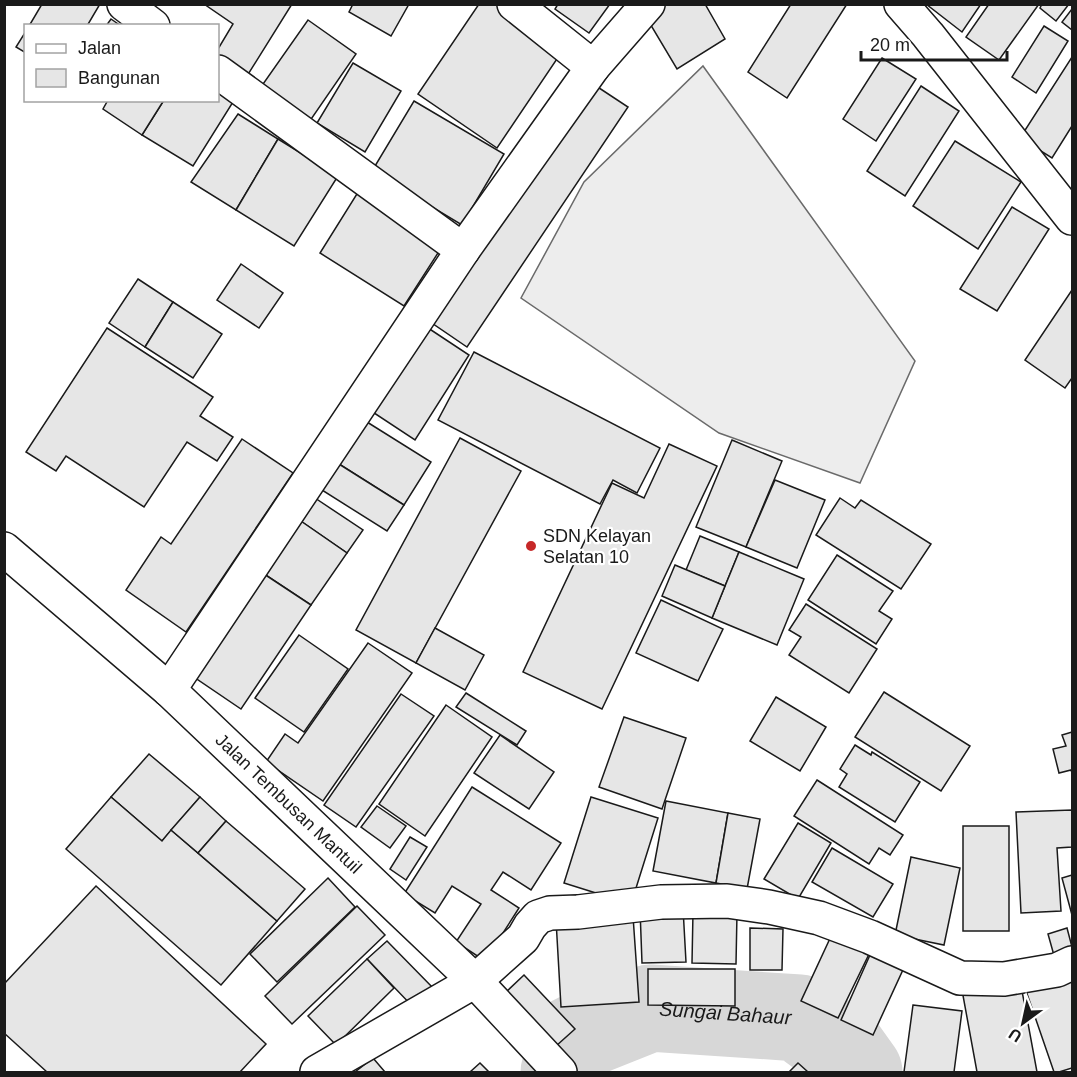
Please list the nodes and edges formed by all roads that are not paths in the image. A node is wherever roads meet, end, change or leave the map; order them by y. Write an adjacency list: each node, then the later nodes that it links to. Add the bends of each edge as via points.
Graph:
1 (124, 4): 5 (street)
2 (514, 4): 6 (street)
3 (648, 4): 6 (street)
4 (901, 4): 8 (street)
5 (150, 24)
6 (593, 67): 9 (street)
7 (219, 73): 9 (street)
8 (1072, 218)
9 (463, 249): 11 (street)
10 (4, 549): 11 (street, Jalan Tembusan Mantuil)
11 (169, 690): 13 (street, Jalan Tembusan Mantuil)
12 (1072, 963): 13 (street, via 1057,970 1004,979 960,978 819,918 727,901 661,902 538,917 523,938)
13 (475, 981): 14 (street, Jalan Tembusan Mantuil); 15 (street)
14 (553, 1066)
15 (317, 1072)

